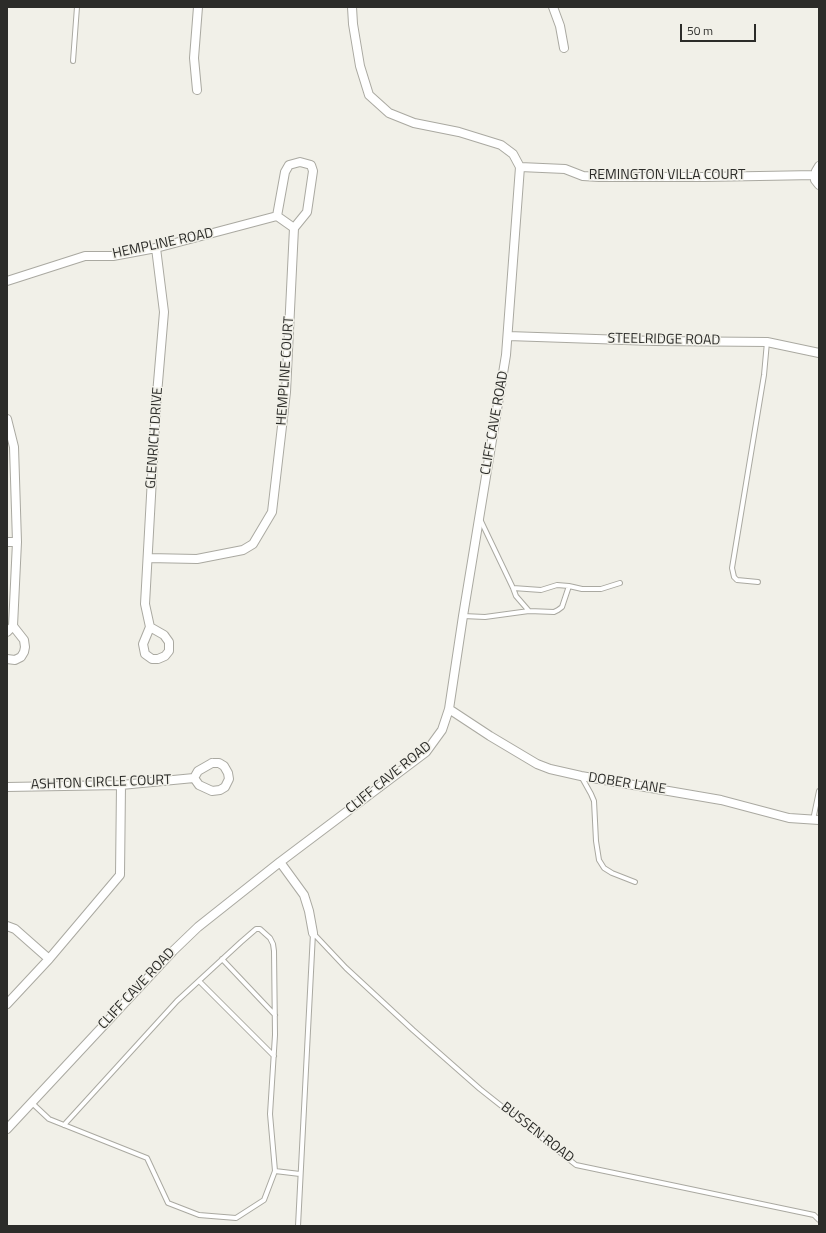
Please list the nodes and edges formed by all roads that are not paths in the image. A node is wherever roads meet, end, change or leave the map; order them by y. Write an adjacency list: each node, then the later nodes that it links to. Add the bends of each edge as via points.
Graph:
1 (77, 7): 6 (lane)
2 (198, 7): 7 (street, via 194,58)
3 (352, 7): 9 (street, via 360,66 369,95 395,116 501,145 513,154)
4 (553, 7): 5 (street, via 562,30)
5 (564, 48)
6 (73, 61)
7 (197, 90)
8 (819, 166): 10 (street)
9 (520, 167): 10 (street, REMINGTON VILLA COURT, via 565,169 583,176 599,177); 16 (street, CLIFF CAVE ROAD)
10 (815, 175): 11 (street)
11 (819, 185)
12 (277, 216): 13 (street); 13 (street, via 284,172 289,165 300,162 311,165 313,171 307,212); 14 (street, HEMPLINE ROAD)
13 (294, 228): 23 (street, HEMPLINE COURT, via 286,392 272,512 254,544 243,550 198,559)
14 (156, 248): 15 (street, HEMPLINE ROAD, via 113,256 85,256); 23 (street, GLENRICH DRIVE, via 164,312)
15 (7, 281)
16 (508, 336): 17 (street, STEELRIDGE ROAD); 20 (street, CLIFF CAVE ROAD)
17 (767, 342): 18 (street, STEELRIDGE ROAD); 24 (lane, via 764,375 732,568 737,580)
18 (819, 353)
19 (7, 419): 22 (street, via 14,447)
20 (479, 516): 27 (lane); 29 (street, CLIFF CAVE ROAD)
21 (7, 542): 22 (street)
22 (17, 542): 31 (street)
23 (148, 558): 30 (street, GLENRICH DRIVE, via 145,604)
24 (758, 582)
25 (620, 583): 26 (lane, via 602,589)
26 (569, 586): 27 (lane, via 541,590); 28 (lane, via 562,607 558,610)
27 (513, 588): 28 (lane, via 516,596)
28 (529, 611): 29 (lane)
29 (463, 616): 33 (street, CLIFF CAVE ROAD)
30 (150, 627)
31 (10, 629): 32 (street, via 24,640 24,652 15,660)
32 (7, 659)
33 (449, 709): 34 (street, DOBER LANE, via 537,764); 40 (street, CLIFF CAVE ROAD, via 442,730 426,752)
34 (580, 776): 39 (street, DOBER LANE, via 721,800 789,818); 41 (lane, via 594,801 599,860 604,868 612,873)
35 (194, 778): 36 (street, ASHTON CIRCLE COURT)
36 (121, 785): 37 (street, ASHTON CIRCLE COURT); 44 (street, via 120,876)
37 (7, 787)
38 (819, 791): 39 (lane)
39 (816, 820)
40 (280, 862): 43 (street, via 304,895); 50 (street, CLIFF CAVE ROAD, via 198,927 173,951)
41 (635, 882)
42 (7, 926): 44 (street, via 15,929)
43 (313, 933): 54 (lane); 55 (lane, BUSSEN ROAD, via 346,968 413,1030 480,1089 576,1165 814,1215)
44 (49, 959): 47 (street)
45 (222, 959): 46 (lane); 48 (lane); 48 (lane, via 256,929 266,934 273,944 274,951)
46 (199, 981): 49 (lane); 51 (lane, via 177,1001)
47 (7, 1004)
48 (275, 1015): 49 (lane)
49 (274, 1056): 53 (lane, via 270,1114)
50 (32, 1102): 51 (lane, via 49,1118); 52 (street, CLIFF CAVE ROAD)
51 (64, 1125): 53 (lane, via 147,1158 168,1203 199,1215 236,1218 264,1200)
52 (7, 1129)
53 (275, 1171): 54 (lane)
54 (300, 1174): 56 (lane)
55 (819, 1220)
56 (298, 1226)

